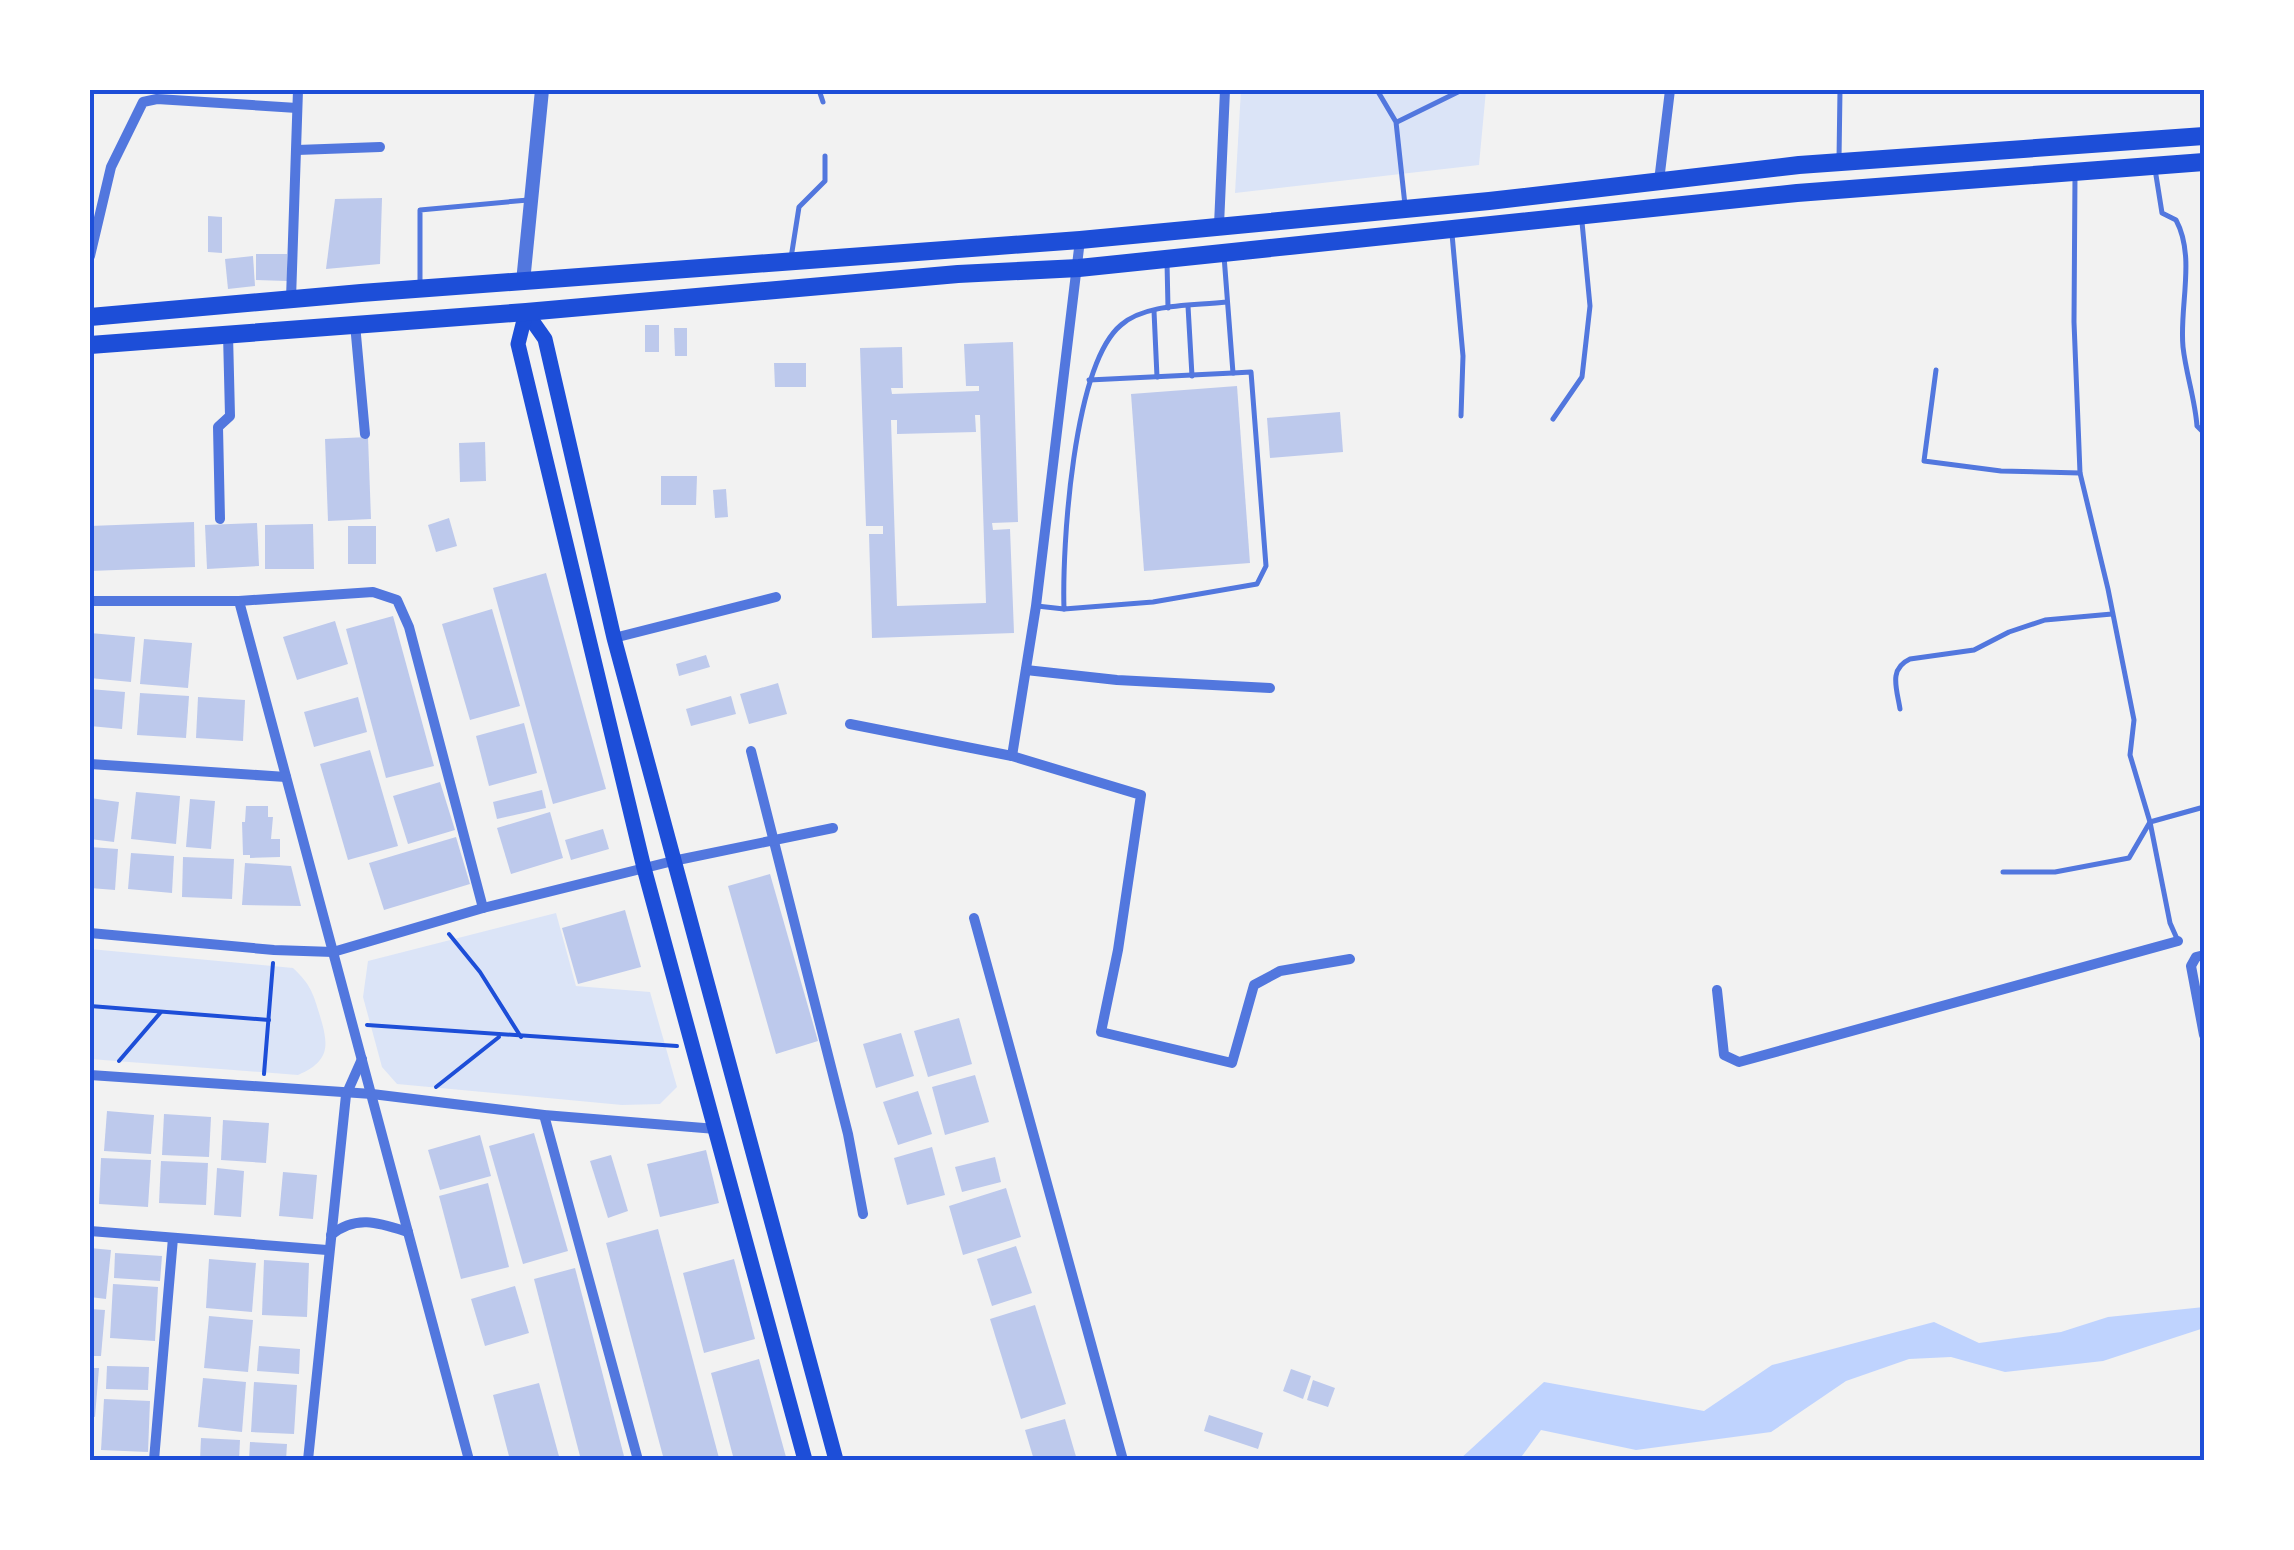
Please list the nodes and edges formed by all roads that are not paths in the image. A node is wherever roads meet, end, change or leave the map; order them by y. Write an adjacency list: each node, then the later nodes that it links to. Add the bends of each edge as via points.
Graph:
1 (298, 90): 10 (street)
2 (542, 90): 22 (street)
3 (819, 90): 9 (lane)
4 (1225, 90): 25 (street)
5 (1377, 90): 11 (lane)
6 (1462, 90): 11 (lane)
7 (1670, 90): 21 (street)
8 (1840, 90): 17 (lane)
9 (824, 102)
10 (297, 108): 15 (street); 29 (street, via 157,99 139,106 112,167)
11 (1396, 122): 23 (lane)
12 (2204, 136): 13 (main road)
13 (2074, 146): 17 (main road); 20 (street)
14 (380, 147): 15 (street)
15 (297, 150): 35 (street)
16 (825, 156): 31 (lane, via 822,186 803,200 796,216)
17 (1839, 162): 21 (main road)
18 (2204, 162): 19 (main road)
19 (2155, 166): 20 (main road); 54 (lane, via 2162,213 2176,220 2182,238 2184,351 2197,426)
20 (2075, 173): 24 (main road); 56 (lane)
21 (1659, 182): 23 (main road)
22 (531, 200): 33 (street); 34 (lane, via 420,210)
23 (1406, 208): 25 (main road)
24 (1581, 217): 26 (main road); 53 (lane, via 1590,306 1582,377)
25 (1218, 226): 27 (main road)
26 (1452, 231): 28 (main road); 52 (lane)
27 (1080, 240): 31 (main road); 32 (street)
28 (1224, 253): 30 (main road); 36 (lane)
29 (90, 256)
30 (1167, 258): 32 (main road); 38 (lane)
31 (791, 261): 33 (main road)
32 (1079, 268): 40 (main road); 61 (street)
33 (522, 282): 34 (main road); 40 (main road)
34 (420, 289): 35 (main road)
35 (291, 300): 41 (main road)
36 (1226, 302): 37 (lane); 48 (lane)
37 (1188, 306): 38 (lane); 49 (lane)
38 (1168, 308): 39 (lane)
39 (1154, 311): 50 (lane); 51 (lane, via 1122,323)
40 (526, 312): 43 (main road); 64 (main road, via 545,339); 78 (main road, via 518,344)
41 (129, 314): 42 (main road); 45 (main road)
42 (90, 317)
43 (355, 324): 44 (main road); 55 (street)
44 (228, 334): 45 (main road); 57 (street, via 230,416 218,427)
45 (131, 342): 46 (main road)
46 (90, 345)
47 (1936, 370): 56 (lane, via 1928,464)
48 (1232, 373): 49 (lane); 62 (lane, via 1251,372 1266,566 1257,584)
49 (1192, 376): 50 (lane)
50 (1157, 378): 51 (lane)
51 (1089, 380): 62 (lane, via 1062,567)
52 (1461, 416)
53 (1553, 419)
54 (2204, 433)
55 (366, 434)
56 (2080, 473): 63 (lane)
57 (220, 519)
58 (776, 597): 64 (street)
59 (90, 601): 60 (street)
60 (239, 601): 72 (street); 80 (street, via 373,592 397,600 410,627)
61 (1036, 606): 62 (lane); 65 (street)
62 (1064, 609)
63 (2113, 614): 67 (lane, via 2046,620 1974,650 1910,658 1894,677); 74 (lane, via 2134,720 2130,755)
64 (614, 638): 77 (main road)
65 (1026, 670): 66 (street); 70 (street)
66 (1270, 688)
67 (1900, 708)
68 (850, 724): 70 (street)
69 (751, 751): 76 (street)
70 (1012, 756): 86 (street, via 1141,795 1101,1032 1232,1063 1254,984 1280,971)
71 (90, 764): 72 (street)
72 (286, 777): 84 (street)
73 (2204, 806): 74 (lane)
74 (2150, 822): 79 (lane, via 2129,858 2055,872); 83 (lane)
75 (834, 828): 76 (street)
76 (772, 840): 77 (street); 95 (street)
77 (673, 861): 78 (street); 106 (main road)
78 (644, 868): 80 (street); 94 (main road)
79 (2003, 872)
80 (483, 908): 84 (street)
81 (974, 918): 107 (street)
82 (90, 933): 84 (street)
83 (2178, 940): 87 (street, via 1739,1062 1724,1055)
84 (333, 952): 89 (street)
85 (2204, 955): 88 (street, via 2191,966)
86 (1350, 959)
87 (1717, 990)
88 (2204, 1035)
89 (362, 1059): 91 (street); 92 (street)
90 (90, 1075): 92 (street)
91 (372, 1094): 92 (street); 93 (street); 97 (street)
92 (346, 1095): 98 (street)
93 (544, 1116): 94 (street); 104 (street)
94 (716, 1129): 105 (main road)
95 (863, 1214)
96 (90, 1231): 99 (street)
97 (408, 1232): 98 (street, via 370,1220); 103 (street)
98 (330, 1236): 100 (street)
99 (173, 1238): 100 (street); 101 (street)
100 (328, 1250): 102 (street)
101 (154, 1460)
102 (308, 1460)
103 (470, 1460)
104 (638, 1460)
105 (805, 1460)
106 (836, 1460)
107 (1124, 1460)

